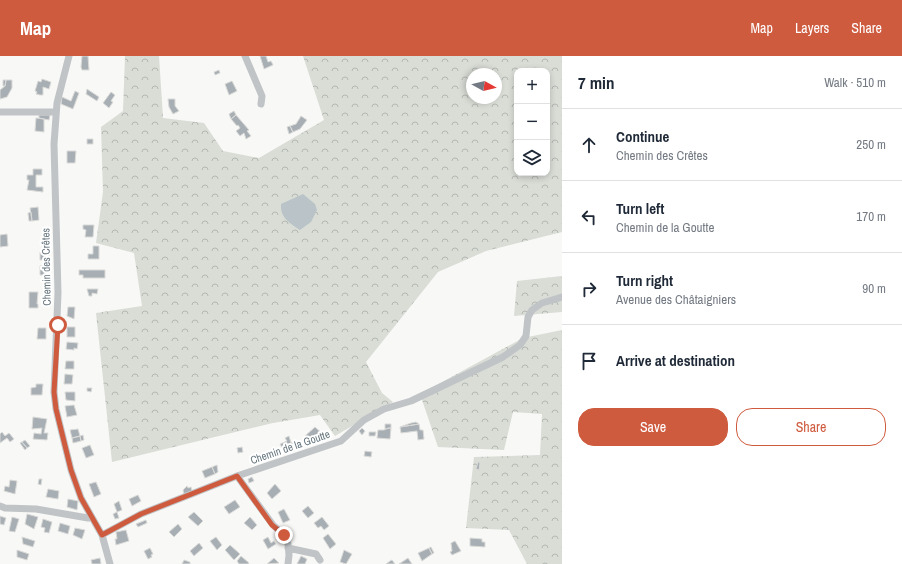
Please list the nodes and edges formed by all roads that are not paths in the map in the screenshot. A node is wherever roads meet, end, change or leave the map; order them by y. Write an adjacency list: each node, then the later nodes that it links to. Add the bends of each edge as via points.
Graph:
1 (69, 56): 5 (street, Chemin des Crêtes)
2 (245, 56): 3 (street, via 262,96)
3 (261, 104)
4 (0, 112): 5 (street)
5 (56, 112): 9 (street, Chemin des Crêtes, via 54,178 58,325 54,392 71,470 81,498)
6 (562, 297): 7 (street, Chemin de la Goutte, via 542,303 532,310 528,317 526,336 520,345 503,357 411,401 384,409 364,420 341,441)
7 (237, 476): 10 (street, Chemin de la Goutte, via 141,514); 11 (street, via 272,525 284,535)
8 (0, 506): 9 (street)
9 (92, 517): 10 (street, Chemin des Crêtes)
10 (102, 535): 13 (street, Chemin des Crêtes)
11 (288, 548): 12 (street, via 316,554); 14 (street)
12 (320, 560)
13 (110, 564)
14 (288, 564)

